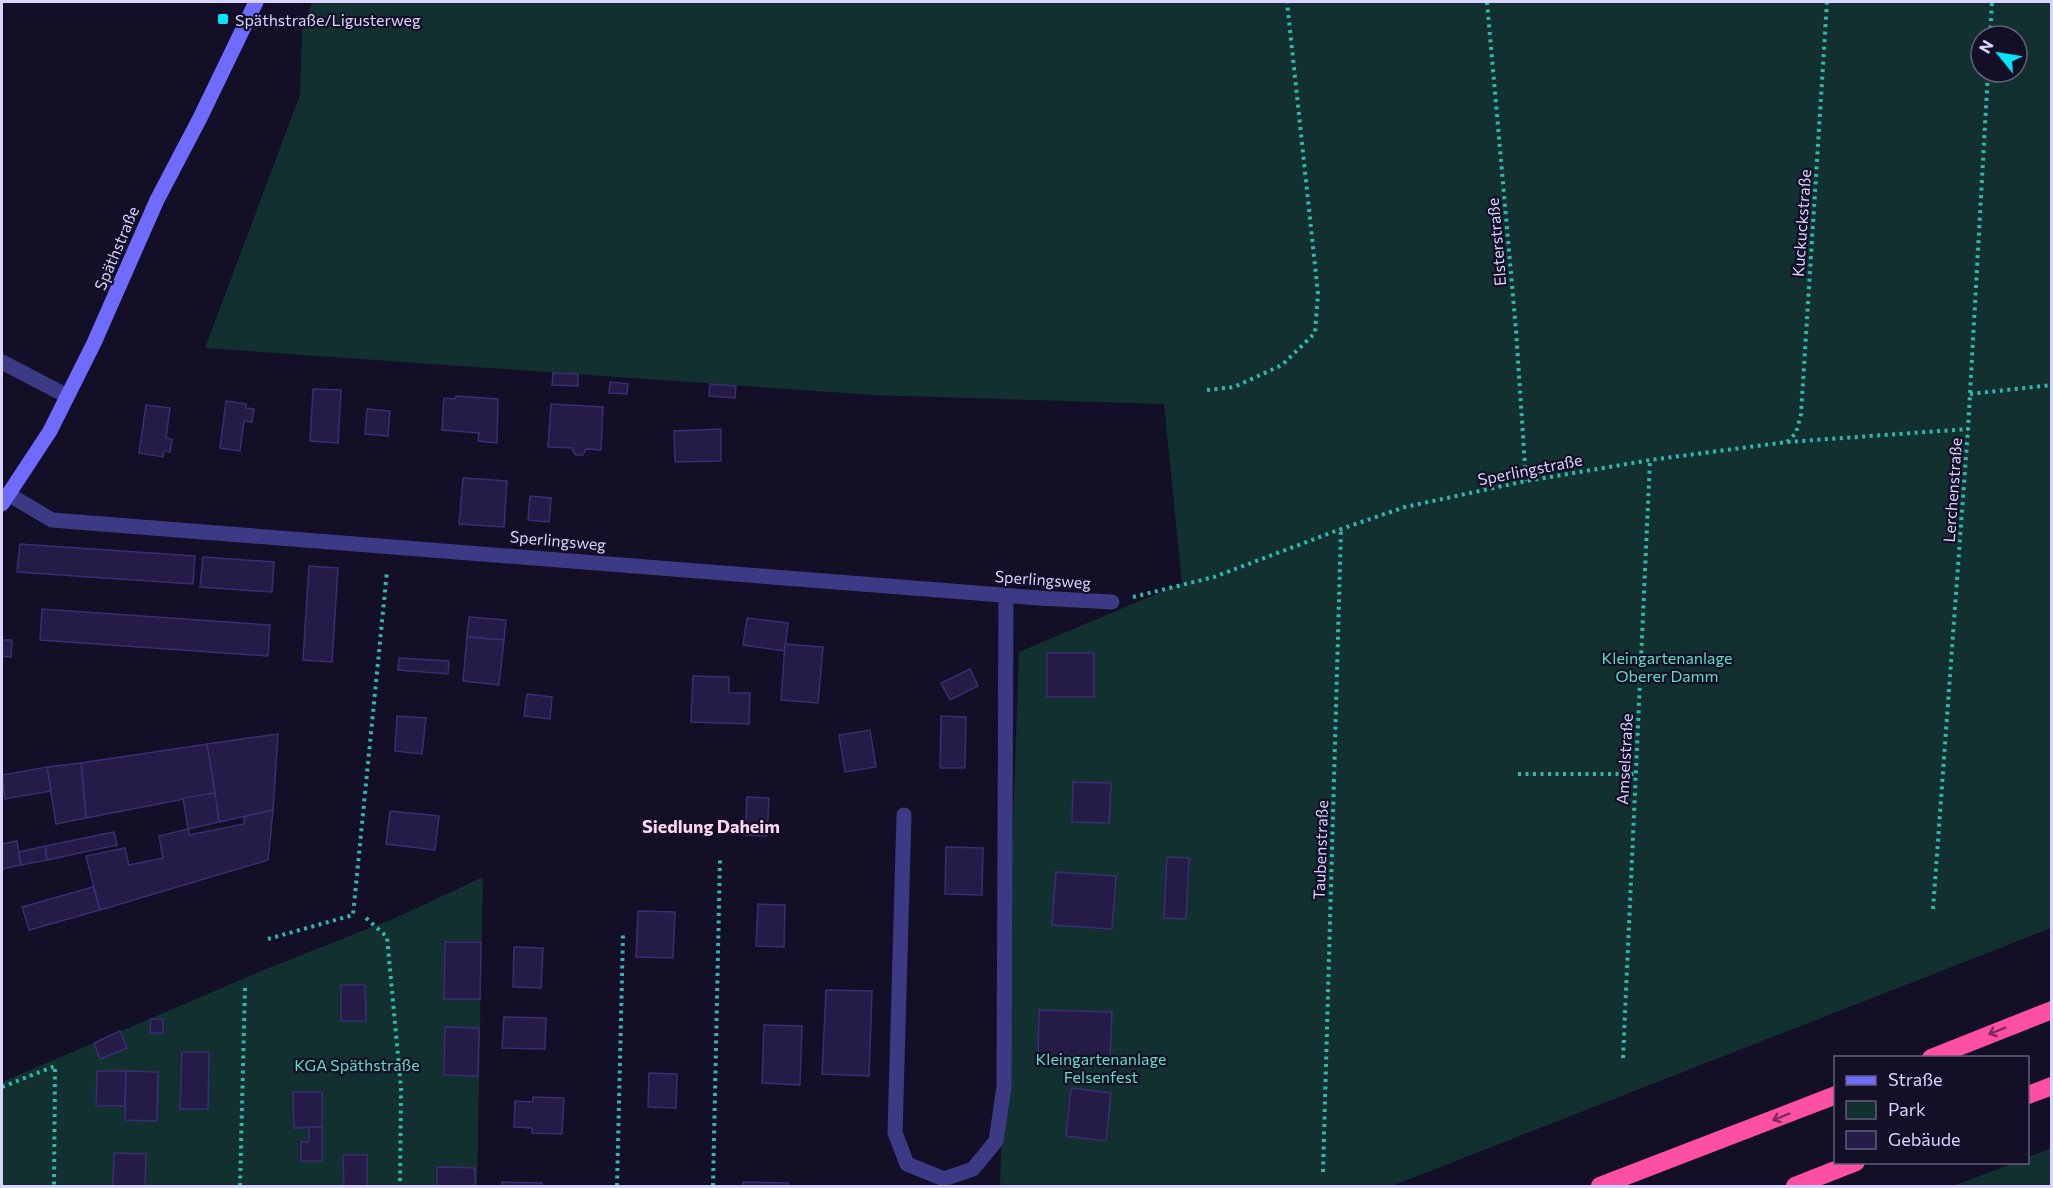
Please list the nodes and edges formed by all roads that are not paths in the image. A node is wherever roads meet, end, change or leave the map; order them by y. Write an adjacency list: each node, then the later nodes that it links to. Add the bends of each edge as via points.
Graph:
1 (256, 2): 3 (main road, Späthstraße, via 157,200)
2 (2, 362): 3 (lane)
3 (67, 396): 4 (main road, Späthstraße, via 50,431)
4 (5, 499): 5 (lane, Sperlingsweg, via 52,520)
5 (1005, 594): 6 (lane, Sperlingsweg); 7 (lane, via 1004,1087 996,1141 973,1169 944,1179 907,1164 895,1133)
6 (1112, 602)
7 (904, 815)
8 (2052, 1010): 9 (highway, one-way to 9)
9 (1936, 1056)
10 (2052, 1086): 11 (highway)
11 (2029, 1095)
12 (1834, 1096): 14 (highway, one-way to 14)
13 (1851, 1164): 15 (highway)
14 (1600, 1186)
15 (1795, 1186)

